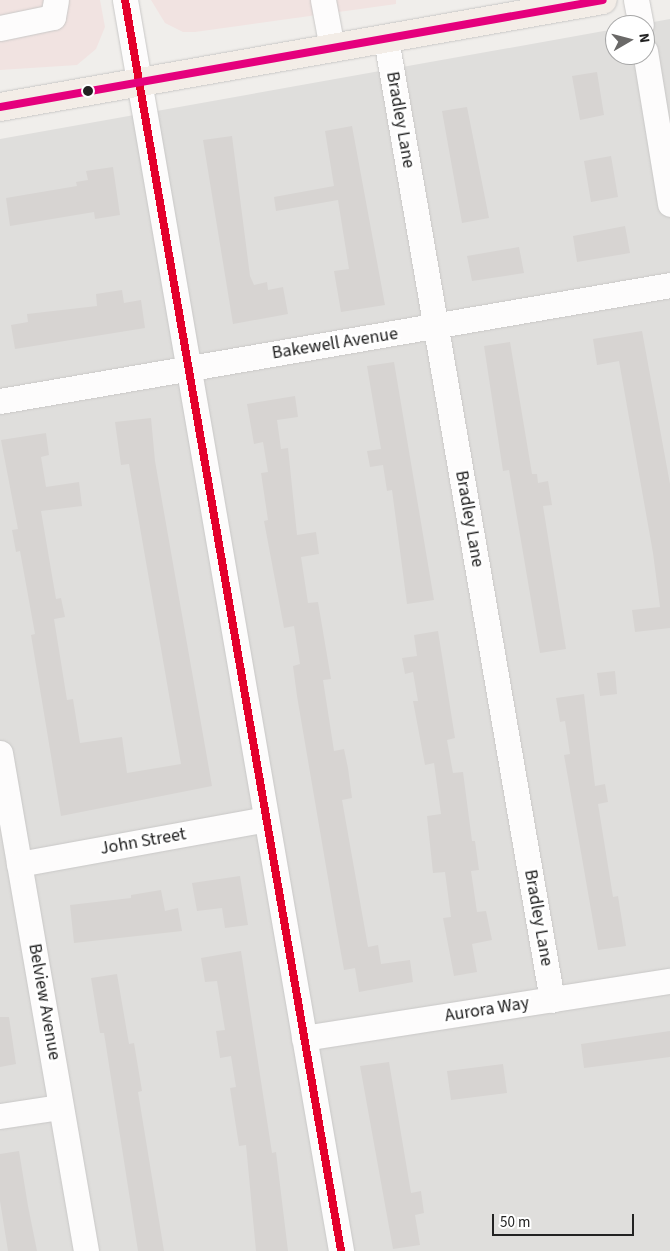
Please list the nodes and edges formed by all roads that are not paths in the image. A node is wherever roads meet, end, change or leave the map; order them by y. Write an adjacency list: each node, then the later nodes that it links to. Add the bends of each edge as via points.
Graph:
1 (56, 0): 7 (street, via 53,17)
2 (125, 0): 11 (street)
3 (323, 0): 9 (street)
4 (603, 0): 8 (main road)
5 (636, 0): 6 (street)
6 (639, 15)
7 (0, 28)
8 (386, 38): 9 (main road); 15 (street, Bradley Lane)
9 (332, 48): 11 (main road)
10 (647, 65): 13 (street)
11 (139, 82): 12 (main road); 16 (street)
12 (0, 107)
13 (670, 204)
14 (670, 285): 15 (street, Bakewell Avenue)
15 (436, 327): 16 (street, Bakewell Avenue); 22 (street, Bradley Lane)
16 (188, 368): 17 (street, Bakewell Avenue); 19 (street)
17 (0, 401)
18 (0, 753): 20 (street, Belview Avenue)
19 (266, 819): 20 (street, John Street); 23 (street)
20 (19, 864): 24 (street, Belview Avenue)
21 (670, 981): 22 (street, Aurora Way)
22 (552, 1000): 23 (street, Aurora Way)
23 (304, 1038): 27 (street)
24 (60, 1107): 25 (street); 26 (street, Belview Avenue)
25 (0, 1116)
26 (86, 1251)
27 (341, 1251)

